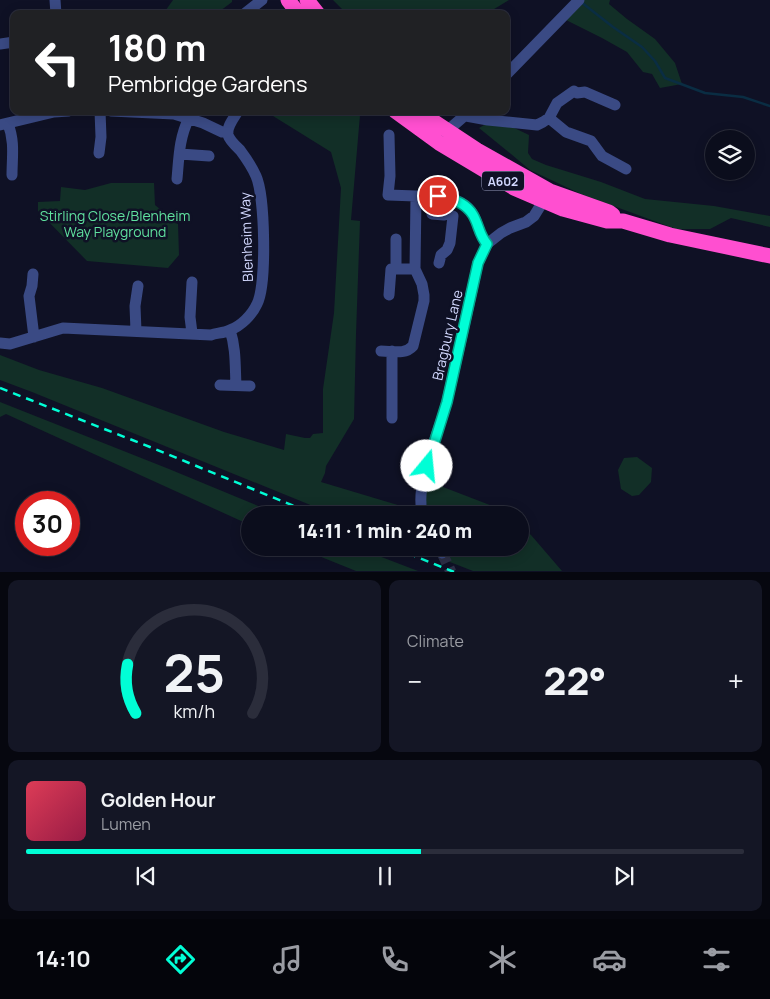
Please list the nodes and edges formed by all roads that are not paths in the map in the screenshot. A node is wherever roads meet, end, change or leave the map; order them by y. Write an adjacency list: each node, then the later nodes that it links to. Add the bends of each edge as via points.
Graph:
1 (262, 0): 5 (street)
2 (288, 0): 6 (highway)
3 (307, 0): 7 (highway)
4 (579, 0): 8 (street)
5 (249, 10)
6 (296, 10)
7 (315, 10)
8 (510, 71)
9 (615, 105): 19 (street, via 585,92 574,91 557,102)
10 (42, 115): 20 (street)
11 (101, 115): 24 (street, via 106,137)
12 (178, 115): 18 (street)
13 (236, 115): 21 (street)
14 (402, 115): 23 (highway, A602)
15 (422, 115): 23 (highway, A602)
16 (466, 115): 23 (street)
17 (474, 115): 19 (street, via 488,120 536,125)
18 (189, 118): 21 (street); 25 (street, via 181,138)
19 (549, 118): 27 (street, via 566,132 592,141 598,160)
20 (4, 124): 28 (street, via 12,133)
21 (228, 132): 43 (street, Blenheim Way, via 257,177 262,199 263,234 262,288 257,305 245,320)
22 (389, 135): 30 (street, via 388,195)
23 (443, 137): 31 (highway, A602, via 514,188)
24 (99, 153)
25 (180, 154): 26 (street); 29 (street)
26 (209, 156)
27 (626, 169)
28 (12, 176)
29 (177, 179)
30 (416, 196): 32 (street); 38 (street)
31 (547, 196): 34 (street, via 534,216); 35 (highway, A602, via 563,209 607,221 623,221 670,235)
32 (449, 198): 34 (street, via 474,216); 36 (street, via 450,243 441,254)
33 (396, 239): 37 (street)
34 (487, 244): 52 (street, Bragbury Lane, via 478,263 447,402 423,480)
35 (770, 256)
36 (439, 263)
37 (396, 269): 38 (street); 42 (street, via 391,269)
38 (415, 269): 51 (street, via 424,295 413,346 403,352 387,351)
39 (33, 274): 46 (street, via 29,296)
40 (192, 282): 45 (street)
41 (138, 286): 44 (street, via 131,306)
42 (389, 295)
43 (230, 330): 45 (street, Blenheim Way, via 211,335); 49 (street, via 234,340)
44 (136, 331): 45 (street, Blenheim Way); 46 (street, Blenheim Way, via 64,328)
45 (192, 334)
46 (34, 337): 47 (street, Blenheim Way, via 10,344)
47 (0, 343)
48 (220, 385): 49 (street)
49 (236, 385): 50 (street)
50 (250, 386)
51 (392, 418)
52 (422, 506)

